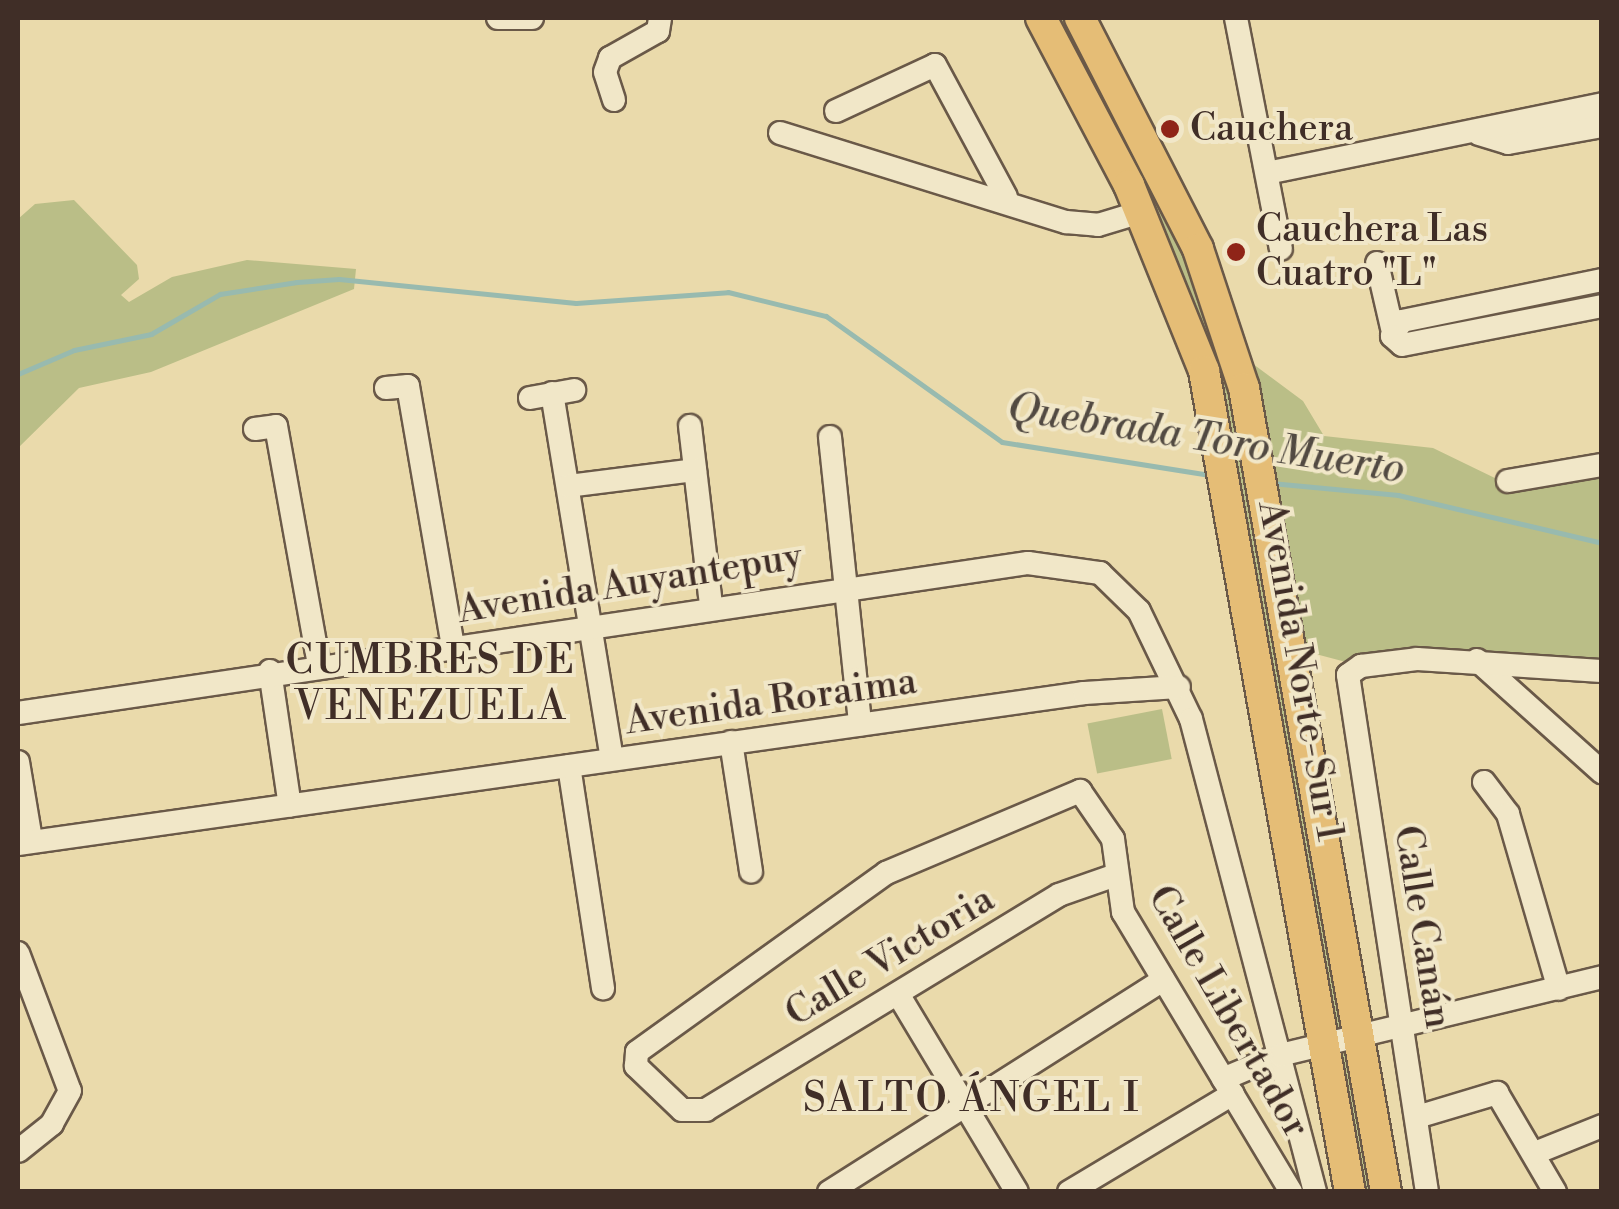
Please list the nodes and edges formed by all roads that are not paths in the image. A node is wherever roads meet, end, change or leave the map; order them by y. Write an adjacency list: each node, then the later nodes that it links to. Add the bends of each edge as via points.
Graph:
1 (498, 18): 2 (street)
2 (532, 18)
3 (660, 18): 7 (street, via 658,31 610,58 604,72)
4 (1041, 18): 15 (main road, Avenida Norte-Sur 1)
5 (1080, 18): 60 (main road, Avenida Norte-Sur 1, via 1198,250 1255,435)
6 (1236, 18): 13 (street)
7 (614, 100)
8 (1602, 104): 12 (street, via 1494,124)
9 (836, 111): 14 (street, via 936,65)
10 (1602, 126): 12 (street, via 1508,144)
11 (780, 133): 14 (street)
12 (1479, 134): 13 (street)
13 (1267, 173): 16 (street)
14 (1006, 197): 15 (street, via 1086,226)
15 (1141, 212): 61 (main road, Avenida Norte-Sur 1, via 1194,335 1220,440)
16 (1280, 249)
17 (1377, 262): 22 (street)
18 (1602, 280): 19 (street)
19 (1542, 292): 21 (street); 22 (street)
20 (1602, 306): 21 (street)
21 (1547, 317): 22 (street, via 1402,345)
22 (1392, 328)
23 (386, 388): 35 (street, via 408,386)
24 (552, 394): 31 (street)
25 (690, 426): 29 (street)
26 (255, 429): 37 (street, via 276,426)
27 (830, 437): 32 (street)
28 (1602, 465): 30 (street)
29 (695, 470): 31 (street); 33 (street)
30 (1508, 482)
31 (568, 486): 34 (street)
32 (845, 587): 33 (street, Avenida Auyantepuy); 40 (street, Avenida Auyantepuy, via 1028,563 1079,566 1117,582); 42 (street)
33 (711, 606): 34 (street, Avenida Auyantepuy)
34 (591, 624): 35 (street, Avenida Auyantepuy); 44 (street)
35 (454, 646): 37 (street, Avenida Auyantepuy)
36 (1477, 660): 38 (street); 47 (street); 59 (street, Calle Canán, via 1384,661 1348,675)
37 (319, 665): 39 (street, Avenida Auyantepuy)
38 (1602, 670)
39 (270, 672): 41 (street, Avenida Auyantepuy); 49 (street)
40 (1179, 688): 42 (street, Avenida Roraima); 62 (street, Avenida Auyantepuy)
41 (23, 709)
42 (860, 724): 43 (street, Avenida Roraima)
43 (731, 742): 44 (street, Avenida Roraima); 51 (street)
44 (612, 760): 46 (street, Avenida Roraima)
45 (18, 762): 50 (street)
46 (569, 766): 49 (street, Avenida Roraima); 56 (street)
47 (1602, 772)
48 (1484, 782): 57 (street, via 1508,814)
49 (290, 806): 50 (street, Avenida Roraima)
50 (24, 842)
51 (751, 871)
52 (1116, 875): 54 (street, Calle Libertador, via 1123,912); 58 (street, Calle Victoria, via 1059,895); 65 (street, Calle Libertador, via 1112,839 1080,791 886,874 638,1052 636,1066 682,1110)
53 (18, 954): 68 (street, via 70,1091 52,1124)
54 (1163, 980): 63 (street, Calle Libertador); 64 (street)
55 (1601, 980): 57 (street)
56 (602, 988)
57 (1559, 989): 59 (street)
58 (898, 994): 64 (street); 65 (street, Calle Victoria)
59 (1404, 1027): 60 (street); 66 (street, Calle Canán)
60 (1359, 1037): 61 (street); 76 (main road, Avenida Norte-Sur 1)
61 (1324, 1045): 62 (street); 75 (main road, Avenida Norte-Sur 1)
62 (1280, 1055): 63 (street); 74 (street, Avenida Auyantepuy)
63 (1228, 1086): 70 (street, Calle Libertador); 73 (street)
64 (966, 1105): 71 (street); 72 (street)
65 (706, 1110)
66 (1417, 1117): 69 (street, via 1497,1093 1519,1142); 77 (street, Calle Canán)
67 (1602, 1126): 69 (street)
68 (18, 1151)
69 (1535, 1153): 78 (street)
70 (1289, 1187)
71 (845, 1188)
72 (1017, 1192)
73 (1069, 1192)
74 (1316, 1192)
75 (1350, 1192)
76 (1386, 1192)
77 (1427, 1192)
78 (1555, 1192)

